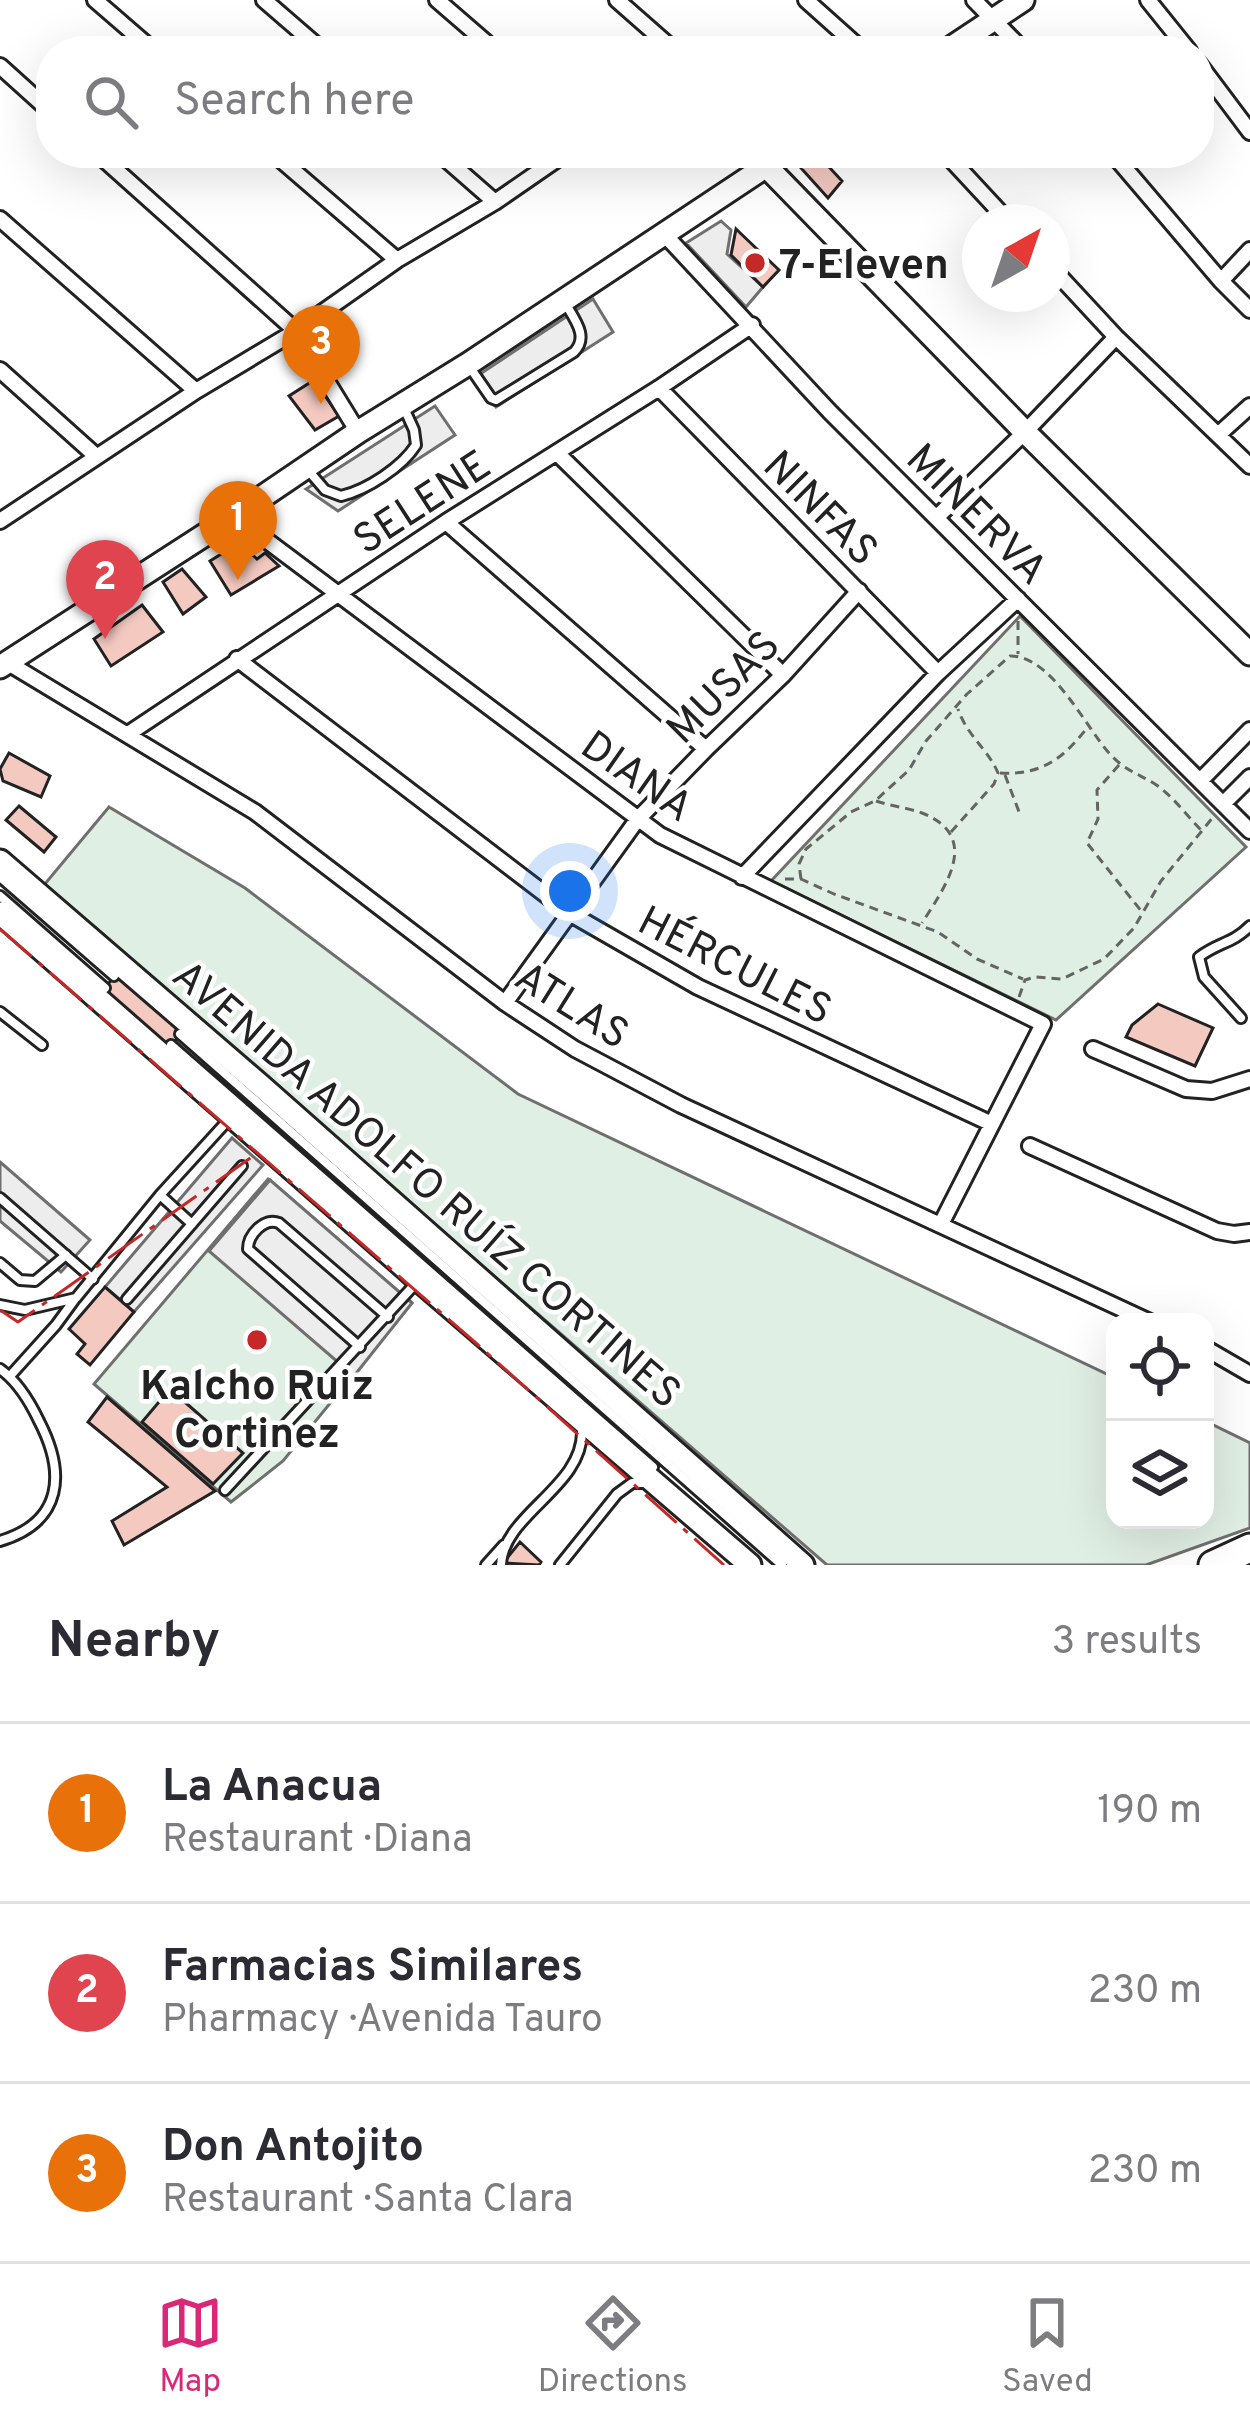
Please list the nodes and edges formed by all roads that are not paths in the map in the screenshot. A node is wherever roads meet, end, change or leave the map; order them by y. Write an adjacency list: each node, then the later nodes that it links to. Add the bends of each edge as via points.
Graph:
1 (95, 0): 10 (street)
2 (264, 0): 11 (street)
3 (437, 0): 12 (street)
4 (616, 0): 13 (street)
5 (806, 0): 14 (street)
6 (974, 0): 9 (street)
7 (1023, 0): 9 (main road)
8 (1148, 0): 17 (street)
9 (994, 19): 15 (main road); 16 (street)
10 (137, 36)
11 (305, 36)
12 (479, 36)
13 (658, 36)
14 (846, 36)
15 (968, 36)
16 (1010, 36)
17 (1177, 36)
18 (0, 66): 20 (street)
19 (1214, 84): 21 (street)
20 (36, 98)
21 (1250, 132)
22 (114, 168): 41 (street)
23 (290, 168): 35 (street)
24 (456, 168): 30 (street)
25 (544, 168): 30 (street)
26 (751, 168): 33 (main road)
27 (771, 168): 50 (main road)
28 (959, 168): 31 (street)
29 (1125, 168): 36 (street)
30 (495, 202): 35 (street)
31 (993, 204)
32 (0, 219): 46 (street)
33 (665, 235): 38 (main road); 40 (street, MINERVA)
34 (1250, 250): 36 (street)
35 (397, 260): 41 (street)
36 (1221, 281): 39 (street)
37 (1070, 287): 42 (street)
38 (564, 301): 43 (main road); 43 (lane, via 582,338 574,352 496,400)
39 (1250, 310)
40 (752, 325): 45 (street, SELENE); 57 (street, MINERVA)
41 (296, 331): 46 (street); 49 (street)
42 (1116, 337): 50 (street); 51 (street)
43 (468, 364): 47 (main road)
44 (0, 370): 53 (street)
45 (659, 388): 52 (street, SELENE); 60 (street, NINFAS)
46 (196, 391): 53 (street)
47 (403, 406): 49 (main road); 55 (lane, via 416,445 385,473 341,496)
48 (1250, 406): 51 (street)
49 (358, 432): 55 (main road)
50 (1025, 432): 57 (street); 63 (main road)
51 (1219, 434): 54 (street)
52 (557, 453): 59 (street, SELENE); 67 (street)
53 (96, 457): 58 (street)
54 (1250, 466)
55 (306, 468): 56 (main road)
56 (234, 516): 61 (street, DIANA); 65 (main road)
57 (937, 517): 62 (street, MINERVA)
58 (0, 520)
59 (446, 522): 61 (street, SELENE); 70 (street)
60 (859, 591): 66 (street, NINFAS); 67 (street, MUSAS)
61 (339, 596): 64 (street, SELENE); 74 (street, DIANA)
62 (1018, 599): 66 (street); 72 (street, MINERVA)
63 (1250, 654)
64 (238, 659): 69 (street, SELENE); 81 (street, HÉRCULES)
65 (2, 662): 69 (street, ATLAS)
66 (938, 673): 78 (street)
67 (783, 675): 70 (street, MUSAS)
68 (1250, 730): 72 (street)
69 (128, 734): 85 (street, ATLAS, via 255,812)
70 (706, 748): 74 (street, MUSAS)
71 (1250, 777): 73 (street)
72 (1201, 780): 73 (street, MINERVA)
73 (1223, 804): 75 (street, MINERVA)
74 (637, 820): 78 (street, DIANA); 81 (street, MUSAS)
75 (1250, 831)
76 (0, 861): 93 (main road, AVENIDA ADOLFO RUÍZ CORTINES)
77 (0, 877): 83 (lane)
78 (742, 877): 95 (street, DIANA, via 1043,1024)
79 (0, 896): 84 (lane)
80 (0, 913): 94 (main road, AVENIDA ADOLFO RUÍZ CORTINES)
81 (571, 914): 85 (street, MUSAS); 95 (street, HÉRCULES, via 698,987)
82 (1250, 926): 87 (lane, via 1199,957 1204,977)
83 (114, 976)
84 (105, 988)
85 (505, 1004): 101 (street, ATLAS, via 681,1105)
86 (0, 1012): 90 (lane)
87 (1240, 1018)
88 (181, 1034): 93 (lane)
89 (171, 1045): 94 (lane)
90 (42, 1046)
91 (1093, 1048): 92 (street, via 1186,1089 1212,1091)
92 (1250, 1078)
93 (255, 1090): 94 (lane); 128 (lane); 129 (main road, AVENIDA ADOLFO RUÍZ CORTINES)
94 (236, 1112): 98 (lane); 106 (main road, AVENIDA ADOLFO RUÍZ CORTINES); 127 (lane)
95 (992, 1124): 101 (street)
96 (1030, 1146): 102 (street, via 1217,1231)
97 (242, 1166): 100 (lane)
98 (160, 1195): 100 (lane); 105 (lane)
99 (0, 1198): 103 (lane)
100 (192, 1224): 108 (lane)
101 (941, 1224): 110 (street, ATLAS)
102 (1250, 1232)
103 (66, 1255): 104 (lane, via 35,1281); 105 (lane)
104 (0, 1263)
105 (93, 1279): 107 (lane)
106 (419, 1280): 111 (lane); 117 (main road, AVENIDA ADOLFO RUÍZ CORTINES)
107 (76, 1298): 109 (lane, via 25,1310); 116 (lane)
108 (127, 1299)
109 (0, 1305)
110 (1131, 1313)
111 (388, 1317): 112 (lane); 112 (lane, via 279,1223 264,1223 248,1249)
112 (360, 1347): 119 (lane)
113 (1214, 1353): 115 (street)
114 (0, 1369): 116 (lane)
115 (1250, 1374)
116 (10, 1376): 120 (lane, via 46,1435 57,1474 49,1506)
117 (575, 1412): 118 (main road, AVENIDA ADOLFO RUÍZ CORTINES); 121 (lane, via 583,1430 576,1460)
118 (661, 1487): 125 (lane, via 624,1488); 126 (main road, AVENIDA ADOLFO RUÍZ CORTINES)
119 (225, 1490)
120 (0, 1541)
121 (505, 1544): 123 (lane); 124 (lane)
122 (1250, 1548): 130 (highway)
123 (486, 1565)
124 (501, 1565)
125 (560, 1565)
126 (750, 1565)
127 (764, 1565)
128 (782, 1565)
129 (803, 1565)
130 (1213, 1565)

